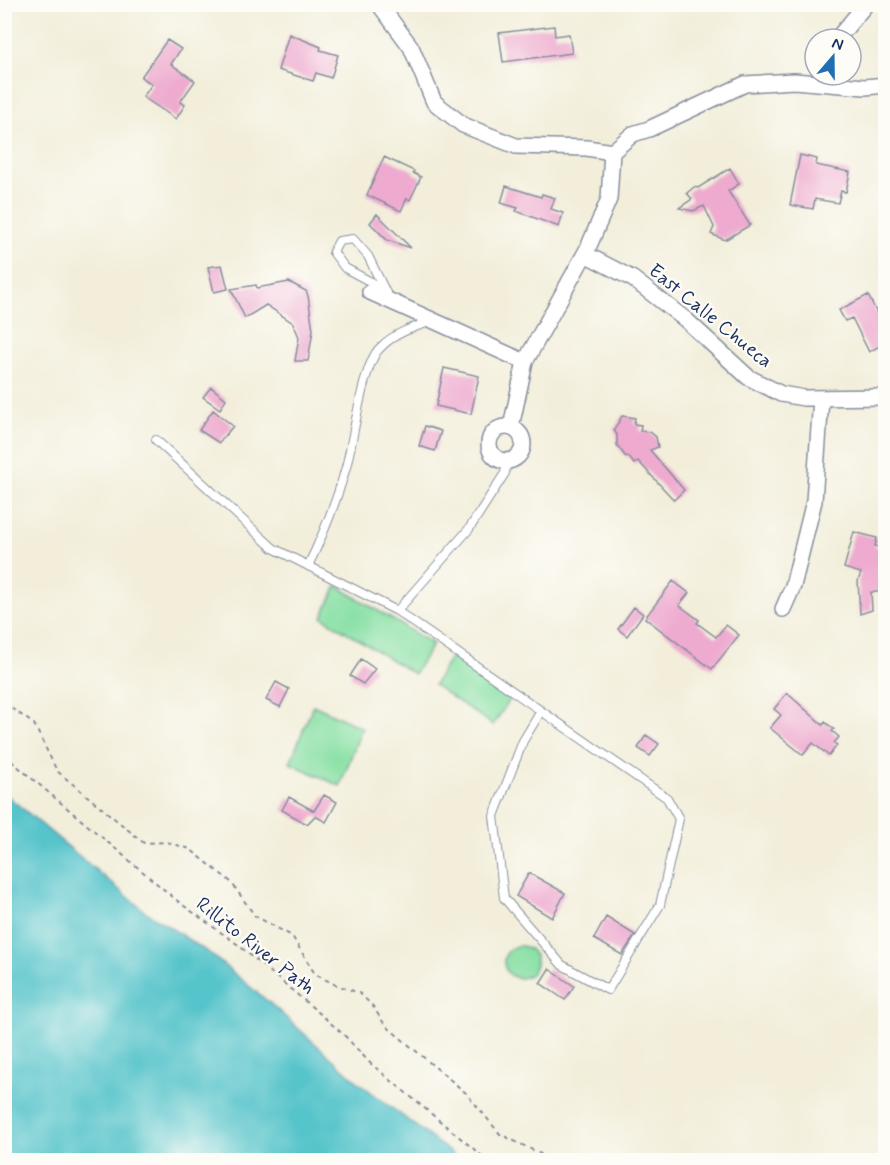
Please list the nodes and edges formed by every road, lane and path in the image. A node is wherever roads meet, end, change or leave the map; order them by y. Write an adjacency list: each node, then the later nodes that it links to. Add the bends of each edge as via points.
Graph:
1 (380, 4): 7 (street, via 411,47 434,102 463,125 516,146)
2 (866, 4): 3 (street)
3 (847, 27)
4 (803, 79): 7 (street, via 745,84 633,134)
5 (885, 85): 6 (street)
6 (863, 87)
7 (612, 152): 8 (street, via 609,199)
8 (585, 254): 12 (street); 14 (street, East Calle Chueca, via 633,279 686,320 748,377 781,394)
9 (370, 292): 10 (street)
10 (389, 300): 10 (lane, via 368,256 353,239 339,241 333,252 345,268 371,282); 11 (street)
11 (434, 320): 12 (street); 18 (lane, via 403,331 379,348 366,373 346,469)
12 (525, 362): 15 (street)
13 (885, 397): 14 (street, East Calle Chueca)
14 (821, 398): 19 (street, via 814,501 793,586)
15 (512, 427): 17 (street, via 521,435 523,446 517,456); 17 (street, via 501,427 489,438 492,454)
16 (156, 440): 18 (lane, via 273,548)
17 (507, 461): 20 (lane, via 506,473 469,529)
18 (308, 566): 20 (lane)
19 (783, 609)
20 (397, 611): 22 (lane)
21 (4, 704): 25 (path, via 34,724 57,771 144,843 167,842 190,849 231,882 255,916 292,936 315,974 359,993 385,1025 466,1093 500,1134)
22 (541, 711): 22 (lane, via 523,741 494,816 504,898 562,965 608,990 660,905 680,819 667,798)
23 (4, 755): 24 (path, Rillito River Path, via 165,891 300,996 370,1063)
24 (487, 1161)
25 (554, 1161)

